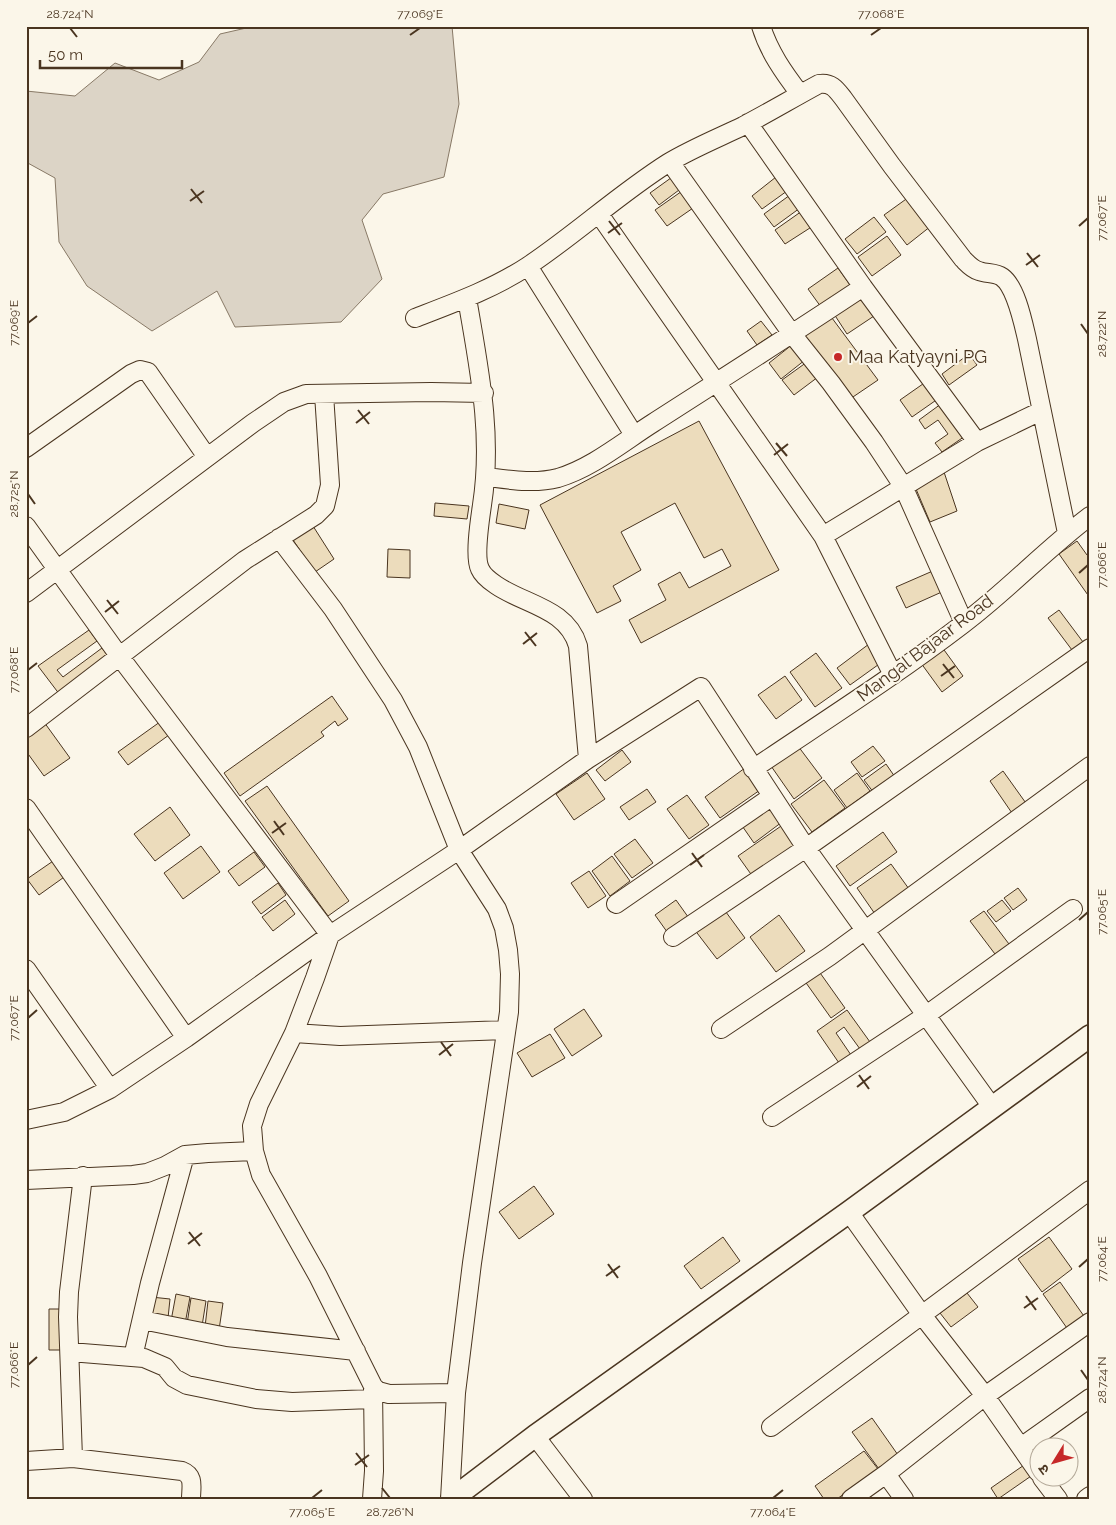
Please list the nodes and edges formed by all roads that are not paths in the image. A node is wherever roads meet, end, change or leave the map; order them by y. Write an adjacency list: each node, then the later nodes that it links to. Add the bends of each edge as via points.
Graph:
1 (761, 26): 2 (street, via 779,66)
2 (800, 94): 3 (street); 14 (street, via 819,84 826,83 836,88 963,259 972,268 1001,276 1009,284 1021,315)
3 (748, 123): 4 (street); 7 (street)
4 (670, 162): 5 (street); 10 (street)
5 (600, 214): 6 (street); 11 (street)
6 (528, 266): 8 (street); 15 (street)
7 (863, 287): 10 (street); 16 (street)
8 (467, 298): 9 (street); 12 (street)
9 (415, 318)
10 (792, 334): 11 (street); 20 (street, via 869,434)
11 (717, 382): 15 (street); 24 (street)
12 (484, 393): 13 (street); 19 (street)
13 (324, 394): 18 (street, via 306,394 284,402); 25 (street, via 330,485 326,506)
14 (1041, 411): 16 (street); 23 (street)
15 (634, 435): 19 (street, via 560,477 533,482)
16 (977, 442): 20 (street)
17 (26, 448): 18 (street, via 140,370 148,372)
18 (207, 457): 26 (street)
19 (486, 477): 33 (street, via 479,534 479,569 502,589 556,615 574,634 578,646)
20 (903, 486): 24 (street); 28 (street)
21 (1090, 516): 23 (street, Mangal Bajaar Road)
22 (26, 526): 26 (street)
23 (1067, 533): 28 (street, Mangal Bajaar Road)
24 (823, 536): 31 (street)
25 (279, 538): 30 (street); 39 (street, via 333,609 393,700 418,747)
26 (58, 569): 27 (street); 30 (street)
27 (26, 592)
28 (964, 623): 31 (street, Mangal Bajaar Road)
29 (1090, 648): 38 (street)
30 (120, 658): 32 (street); 43 (street)
31 (893, 675): 35 (street, Mangal Bajaar Road)
32 (26, 728)
33 (588, 759): 35 (street, via 701,687); 39 (street)
34 (1090, 766): 42 (street)
35 (753, 769): 36 (street)
36 (771, 797): 38 (street); 40 (street)
37 (26, 808): 51 (street)
38 (806, 848): 42 (street); 44 (street)
39 (460, 850): 43 (street); 48 (street, via 497,909 504,928 510,974)
40 (616, 904)
41 (1072, 910): 46 (street)
42 (864, 930): 46 (street); 47 (street, via 805,974)
43 (330, 935): 49 (street); 51 (street)
44 (673, 937)
45 (26, 969): 52 (street)
46 (925, 1016): 53 (street); 54 (street)
47 (721, 1029)
48 (506, 1030): 49 (street, via 340,1036); 69 (street)
49 (294, 1033): 56 (street, via 259,1104 252,1126)
50 (1090, 1036): 53 (street)
51 (186, 1038): 52 (street)
52 (110, 1089): 55 (street, via 64,1112)
53 (992, 1107): 61 (street)
54 (772, 1118)
55 (26, 1120)
56 (254, 1152): 57 (street); 65 (street, via 261,1175)
57 (185, 1155): 58 (street, via 147,1173); 63 (street)
58 (83, 1176): 59 (street); 66 (street, via 69,1292)
59 (26, 1180)
60 (1090, 1190): 62 (street)
61 (849, 1212): 62 (street); 73 (street)
62 (922, 1315): 70 (street); 72 (street)
63 (142, 1320): 65 (street, via 226,1337); 67 (street)
64 (1090, 1322): 70 (street)
65 (356, 1351): 68 (street)
66 (70, 1352): 67 (street); 76 (street)
67 (133, 1357): 68 (street, via 165,1367 174,1378 187,1385 256,1400 292,1402)
68 (372, 1392): 69 (street); 82 (street)
69 (456, 1393): 83 (street)
70 (985, 1396): 74 (street); 78 (street)
71 (1090, 1398): 74 (street)
72 (771, 1427)
73 (536, 1436): 83 (street); 84 (street)
74 (1021, 1447): 75 (street)
75 (1028, 1457)
76 (73, 1458): 77 (street); 81 (street, via 188,1473)
77 (26, 1460)
78 (886, 1474): 85 (street); 86 (street)
79 (1050, 1488): 87 (street)
80 (1090, 1496): 88 (street)
81 (191, 1499)
82 (372, 1499)
83 (450, 1499)
84 (583, 1499)
85 (851, 1499)
86 (904, 1499)
87 (1058, 1499)
88 (1086, 1499)

